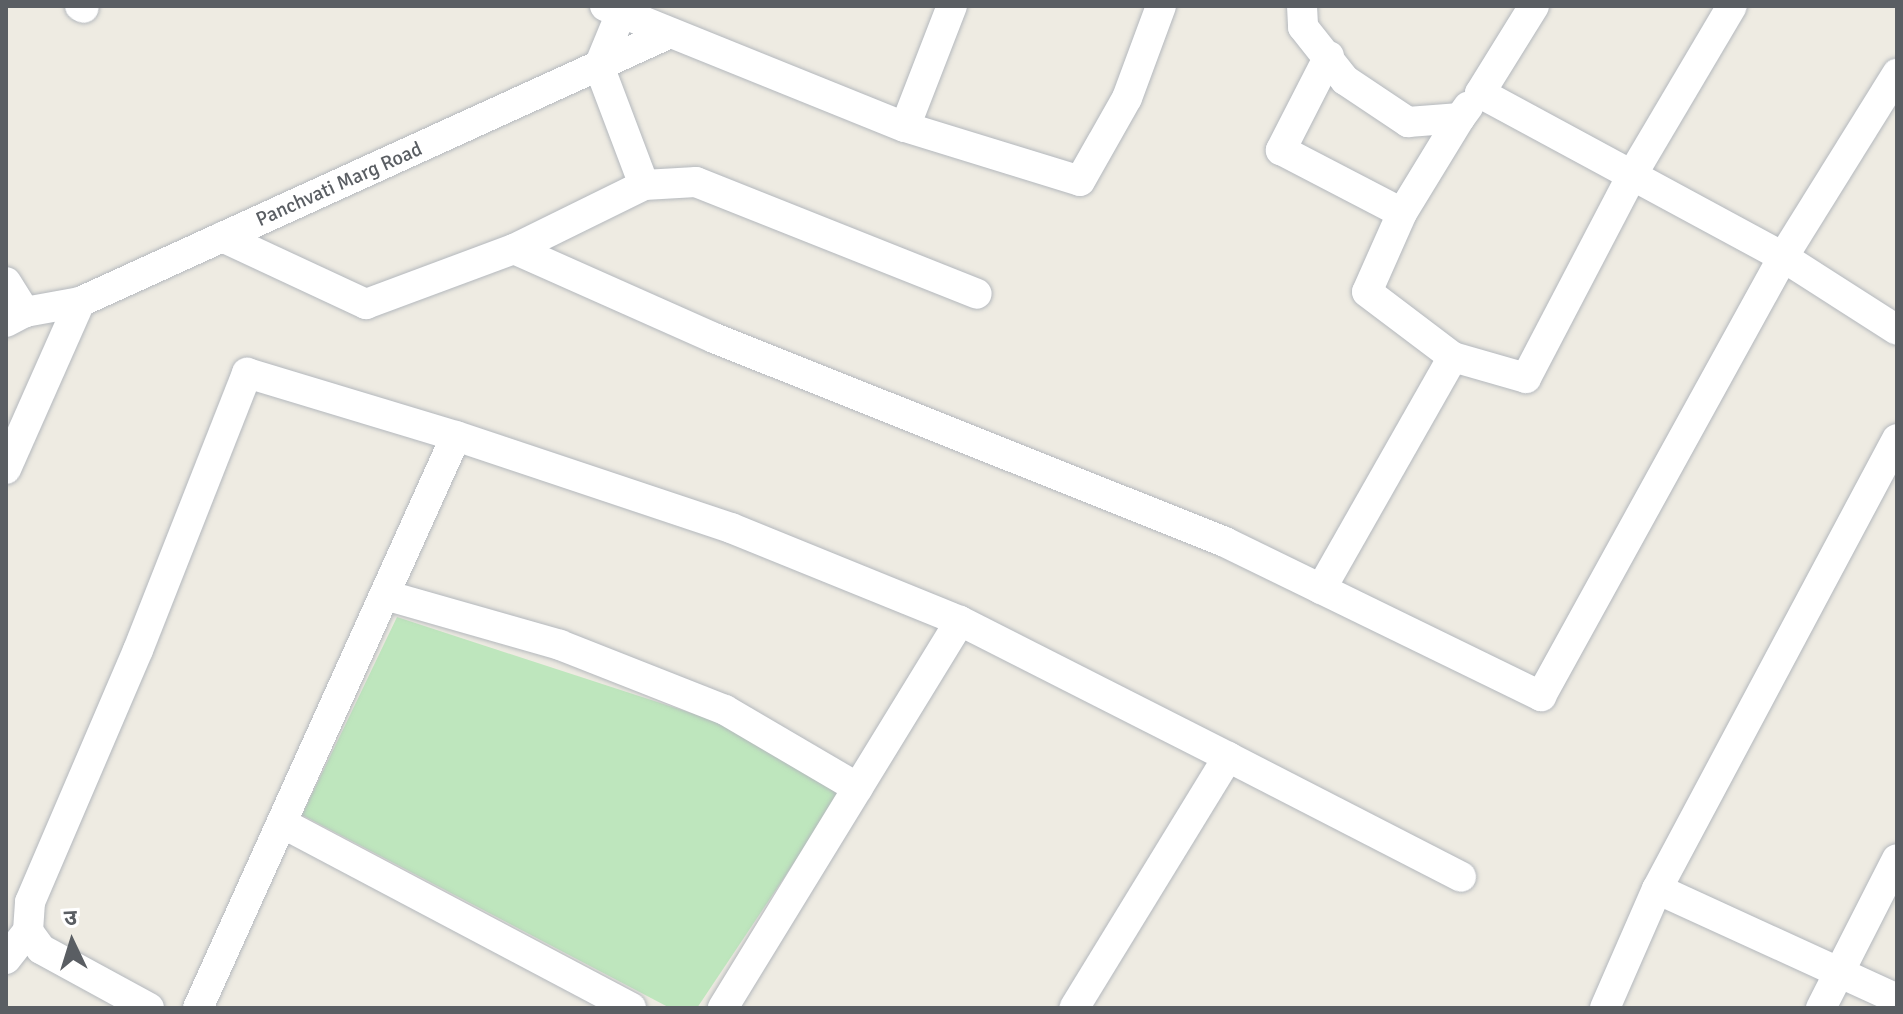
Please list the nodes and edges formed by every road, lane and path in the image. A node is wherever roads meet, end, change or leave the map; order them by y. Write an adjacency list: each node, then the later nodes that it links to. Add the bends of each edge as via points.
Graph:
1 (952, 6): 13 (street)
2 (1161, 6): 13 (street, via 1127,98 1080,181)
3 (1302, 6): 8 (street, via 1303,27)
4 (1534, 6): 11 (street)
5 (1732, 6): 14 (street)
6 (613, 10): 7 (street); 9 (street)
7 (668, 34): 9 (street, Panchvati Marg Road); 13 (street)
8 (1329, 56): 12 (street, via 1345,80 1408,122); 16 (street, via 1281,150)
9 (599, 66): 15 (street); 17 (street, Panchvati Marg Road)
10 (1897, 74): 19 (street)
11 (1480, 93): 12 (street); 14 (street)
12 (1460, 118): 16 (street)
13 (905, 127)
14 (1632, 175): 19 (street); 25 (street, via 1526,378)
15 (644, 185): 18 (street); 21 (street, via 696,182)
16 (1402, 213): 25 (street, via 1367,292)
17 (222, 237): 18 (street, via 366,304); 22 (street, Panchvati Marg Road)
18 (514, 249): 29 (street, via 714,338 1225,542)
19 (1783, 257): 24 (street); 29 (street, via 1541,696)
20 (6, 282): 23 (street)
21 (977, 294)
22 (80, 302): 23 (street, Panchvati Marg Road); 28 (street)
23 (15, 317)
24 (1897, 330)
25 (1453, 357): 29 (street)
26 (456, 436): 30 (street); 31 (street, via 731,528); 38 (street, via 247,373 138,650 38,879)
27 (1897, 439): 37 (street)
28 (6, 469)
29 (1321, 589)
30 (385, 595): 33 (street, via 560,645 725,710); 34 (street)
31 (960, 621): 32 (street); 33 (street)
32 (1228, 757): 36 (street); 46 (street)
33 (858, 788): 45 (street)
34 (282, 823): 43 (street); 44 (street)
35 (1897, 859): 40 (street)
36 (1461, 877)
37 (1657, 889): 40 (street); 47 (street)
38 (28, 931): 39 (street); 42 (street, via 60,961)
39 (6, 959)
40 (1837, 971): 41 (street); 48 (street)
41 (1897, 999)
42 (149, 1008)
43 (198, 1008)
44 (631, 1008)
45 (723, 1008)
46 (1074, 1008)
47 (1605, 1008)
48 (1821, 1008)

